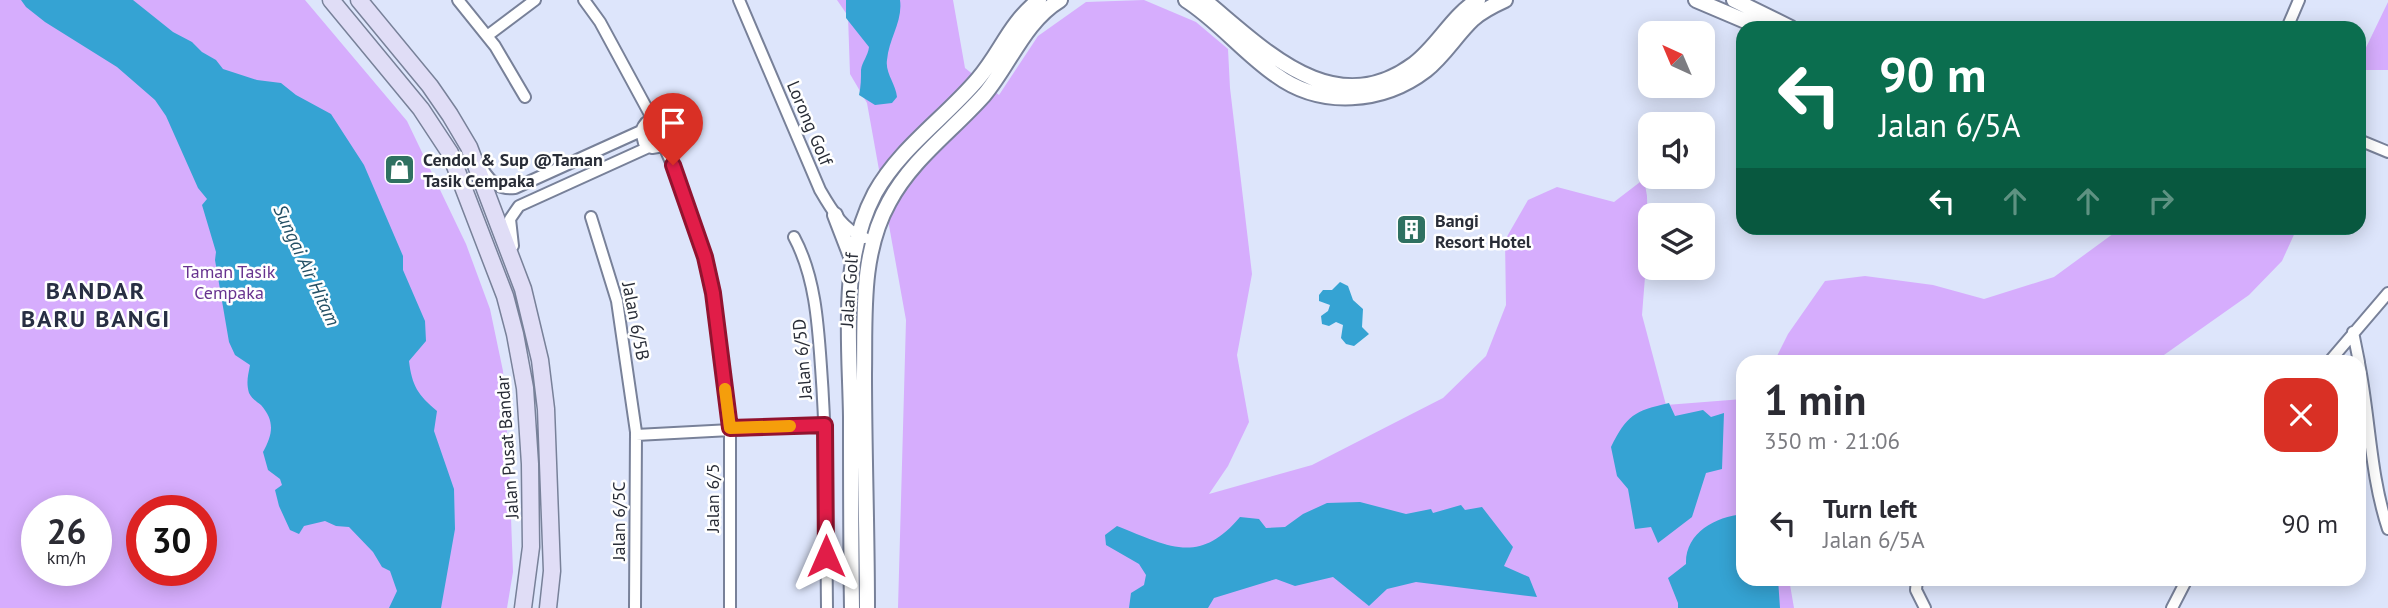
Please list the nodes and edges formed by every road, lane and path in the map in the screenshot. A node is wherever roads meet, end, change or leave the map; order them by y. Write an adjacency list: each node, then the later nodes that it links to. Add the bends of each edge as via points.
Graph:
1 (331, 0): 48 (main road, Jalan Pusat Bandar, via 421,109 450,153 505,296 525,388 530,464 531,547)
2 (359, 0): 26 (main road, via 430,86)
3 (458, 0): 20 (street)
4 (536, 0): 20 (street)
5 (584, 0): 22 (street)
6 (739, 0): 30 (street, Lorong Golf)
7 (1039, 0): 29 (street, Jalan Golf, via 1012,26 979,77 898,162)
8 (1060, 0): 34 (street, Jalan Golf, via 1032,23 986,92 902,182)
9 (1186, 0): 12 (street, via 1281,79 1342,98 1375,94 1416,77 1434,64 1474,18)
10 (1205, 0): 11 (street, via 1285,66 1320,82 1342,86 1375,82 1404,70)
11 (1478, 0)
12 (1505, 0)
13 (1696, 0): 16 (street)
14 (1734, 0): 18 (street)
15 (2299, 0): 19 (street)
16 (1718, 4): 17 (street)
17 (1749, 21)
18 (1777, 21)
19 (2290, 21)
20 (487, 36): 21 (street)
21 (525, 97)
22 (652, 118): 23 (street); 25 (street, via 664,120 671,128)
23 (641, 131): 26 (street, via 506,189 491,182); 27 (street)
24 (2366, 143): 28 (street)
25 (664, 146): 27 (street); 43 (street, Jalan 6/5, via 705,257)
26 (469, 147): 36 (main road)
27 (649, 147): 36 (street, via 513,212 509,228)
28 (2388, 152)
29 (868, 209): 30 (street, via 846,216); 32 (street, Jalan Golf)
30 (833, 213): 32 (street, Lorong Golf); 35 (street)
31 (591, 217): 44 (street, Jalan 6/5B, via 617,301)
32 (857, 235): 34 (street, Lorong Golf); 35 (street, Jalan Golf)
33 (794, 237): 42 (street, Jalan 6/5D, via 804,256 814,299)
34 (873, 241): 49 (street, Jalan Golf, via 865,298)
35 (852, 260): 54 (street, Jalan Golf)
36 (523, 289): 50 (main road, via 547,409 552,571)
37 (2388, 293): 38 (street)
38 (2353, 332): 39 (street); 40 (street)
39 (2335, 355)
40 (2357, 355)
41 (2366, 401): 45 (street, via 2377,492)
42 (825, 425): 43 (street); 53 (street, Jalan 6/5D)
43 (730, 428): 44 (street); 52 (street, Jalan 6/5)
44 (636, 435): 51 (street, Jalan 6/5C)
45 (2388, 529)
46 (1916, 586): 55 (street)
47 (2183, 586): 56 (street)
48 (525, 604)
49 (867, 607): 54 (street)
50 (548, 608)
51 (635, 608)
52 (730, 608)
53 (827, 608)
54 (852, 608)
55 (1925, 608)
56 (2172, 608)

